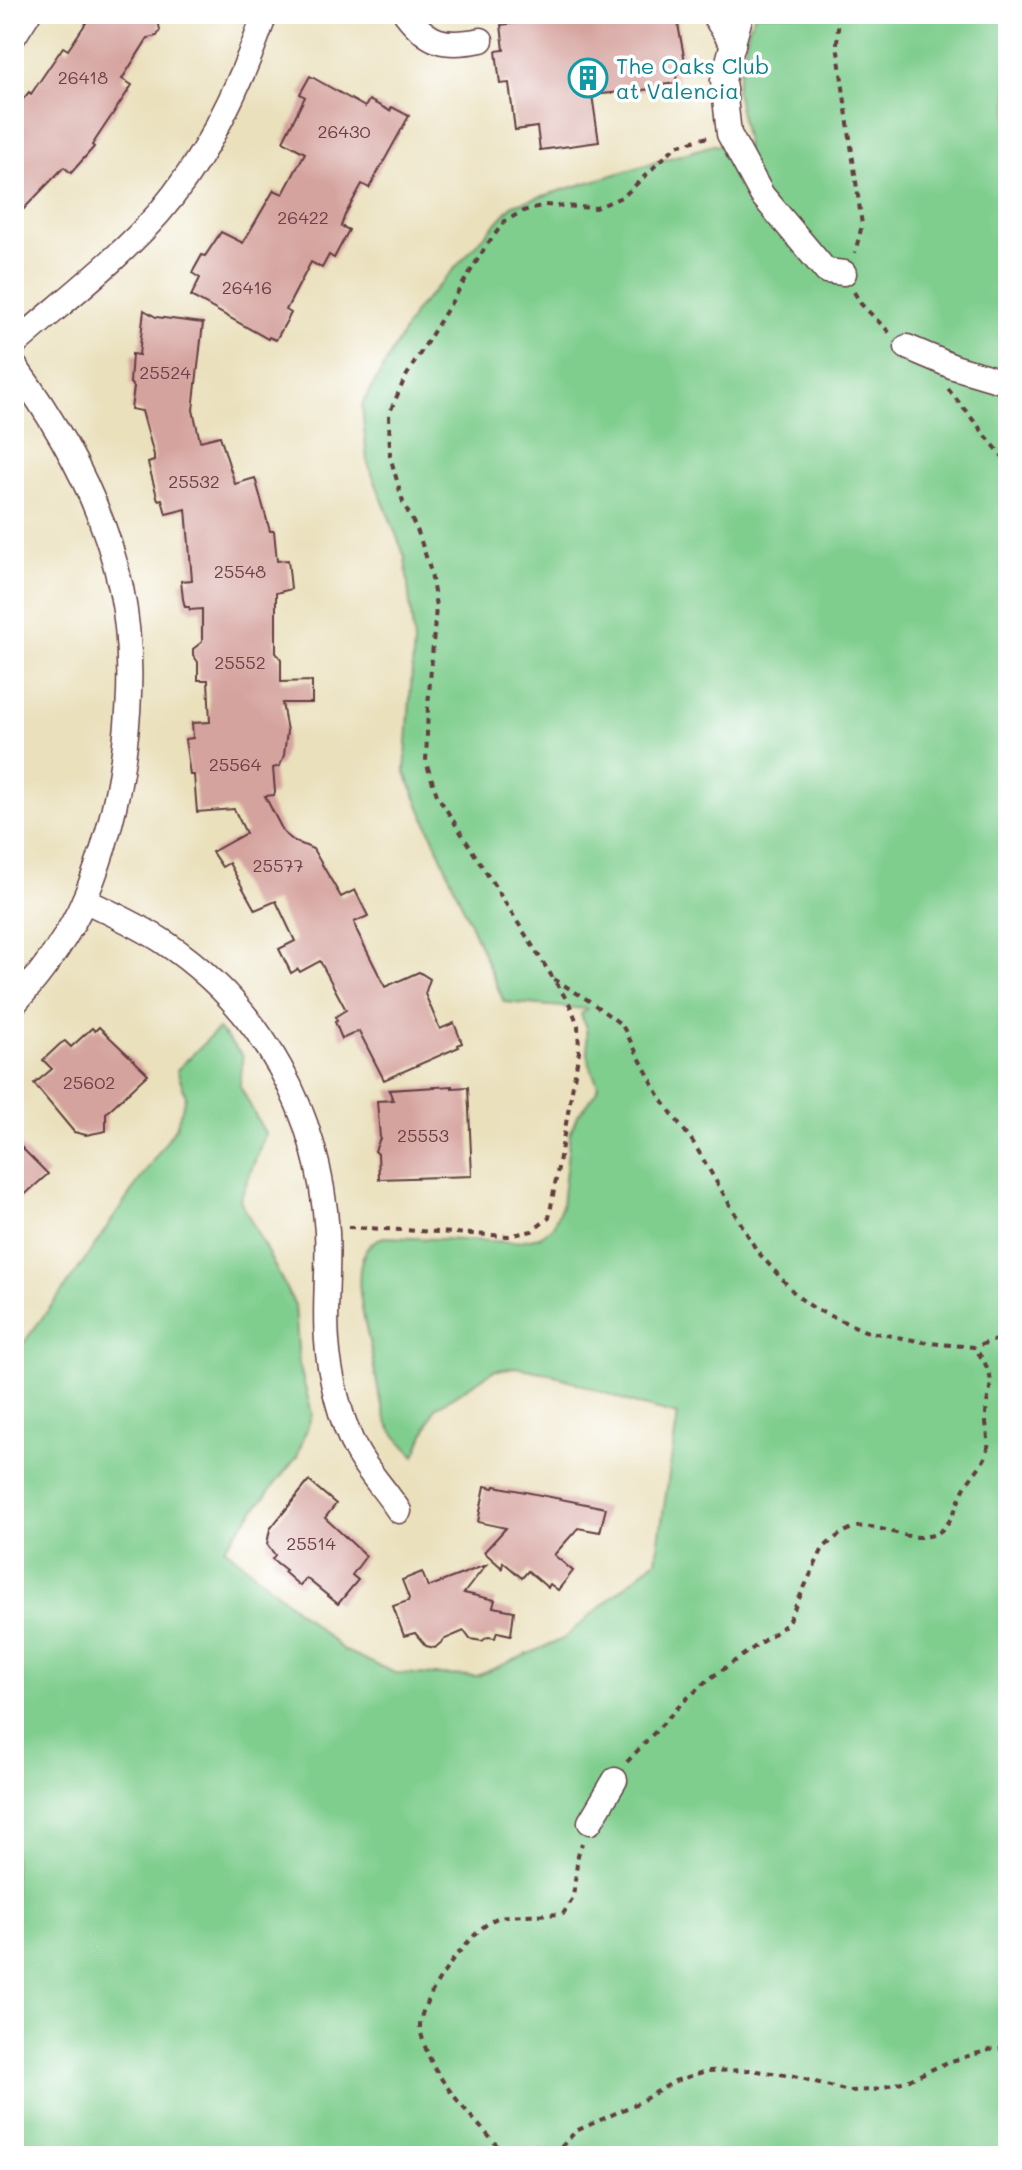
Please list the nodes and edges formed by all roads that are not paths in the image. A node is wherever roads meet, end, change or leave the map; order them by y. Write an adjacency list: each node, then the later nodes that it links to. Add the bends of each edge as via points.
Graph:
1 (28, 14): 6 (street)
2 (265, 14): 10 (street, via 217,126 185,180 128,243)
3 (406, 14): 7 (street, via 421,33 451,46)
4 (713, 14): 8 (street)
5 (741, 14): 8 (street)
6 (14, 36)
7 (481, 40)
8 (733, 45): 9 (street, via 723,80 729,134 762,195 826,271)
9 (844, 273)
10 (14, 345)
11 (907, 347): 13 (street)
12 (14, 365): 14 (street, via 72,454 121,588 128,653 126,734 116,803)
13 (1008, 383)
14 (84, 900): 15 (street, via 34,982); 16 (street, via 164,942 233,1001 257,1029 301,1106 326,1225 327,1343 340,1408 356,1451)
15 (14, 1004)
16 (399, 1511)
17 (615, 1780): 18 (street)
18 (590, 1822)

